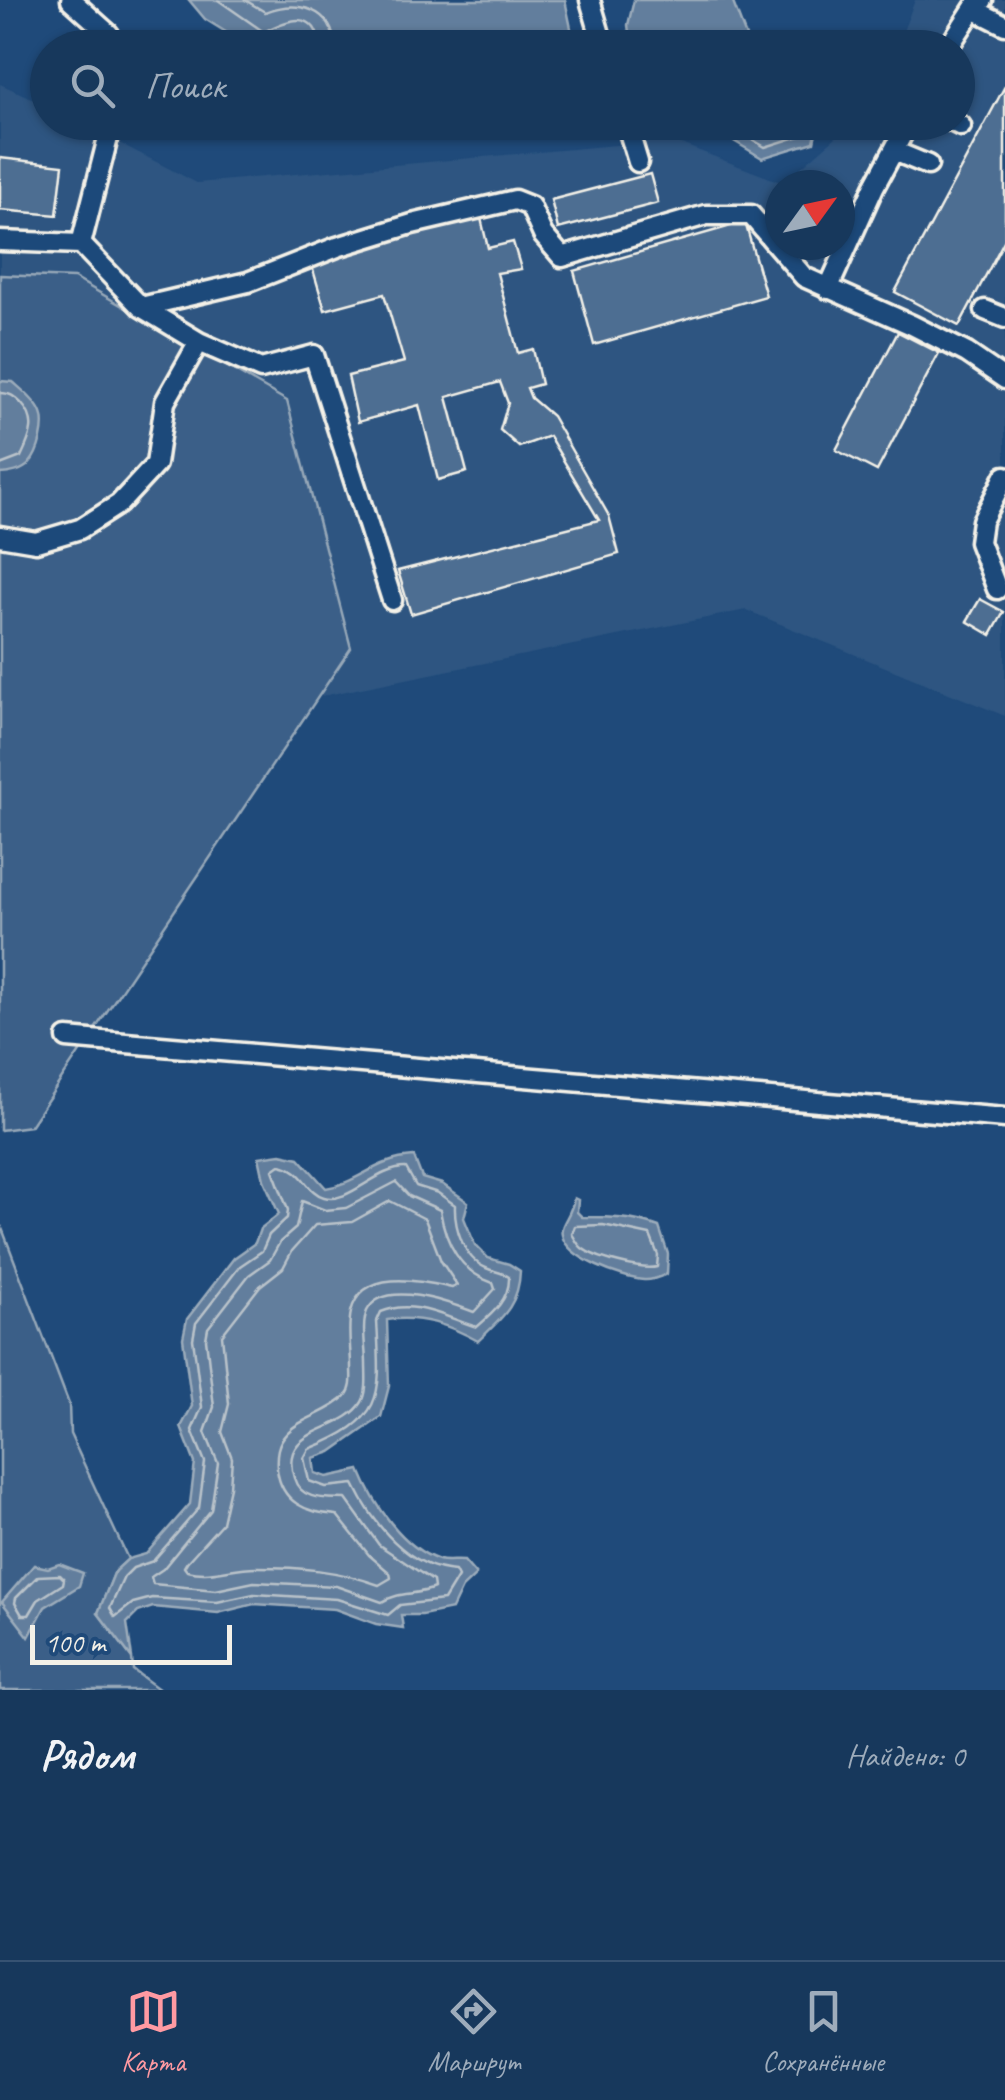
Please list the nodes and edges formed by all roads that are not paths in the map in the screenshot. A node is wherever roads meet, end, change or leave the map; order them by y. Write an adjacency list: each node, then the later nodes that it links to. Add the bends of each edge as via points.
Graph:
1 (71, 0): 5 (lane)
2 (590, 0): 6 (lane)
3 (978, 4): 4 (lane); 7 (lane)
4 (1005, 26)
5 (105, 30)
6 (599, 30)
7 (960, 30)
8 (107, 140): 15 (lane)
9 (631, 140): 12 (lane)
10 (899, 140): 11 (lane)
11 (894, 150): 13 (lane); 16 (lane)
12 (638, 162)
13 (928, 165)
14 (0, 242): 15 (lane)
15 (81, 244): 17 (lane)
16 (828, 289): 17 (lane, via 804,277 751,215 706,214 562,256 530,206 515,200 336,247 248,282); 21 (lane, via 940,339)
17 (141, 307): 20 (lane)
18 (984, 310): 19 (lane)
19 (1005, 318)
20 (199, 342): 23 (lane, via 165,402 156,464 118,504 80,530 36,542); 25 (lane, via 261,369 314,355)
21 (1005, 378)
22 (1005, 476): 24 (lane, via 978,542)
23 (0, 536)
24 (997, 589)
25 (392, 600)
26 (66, 1038): 27 (lane)
27 (1005, 1118)

